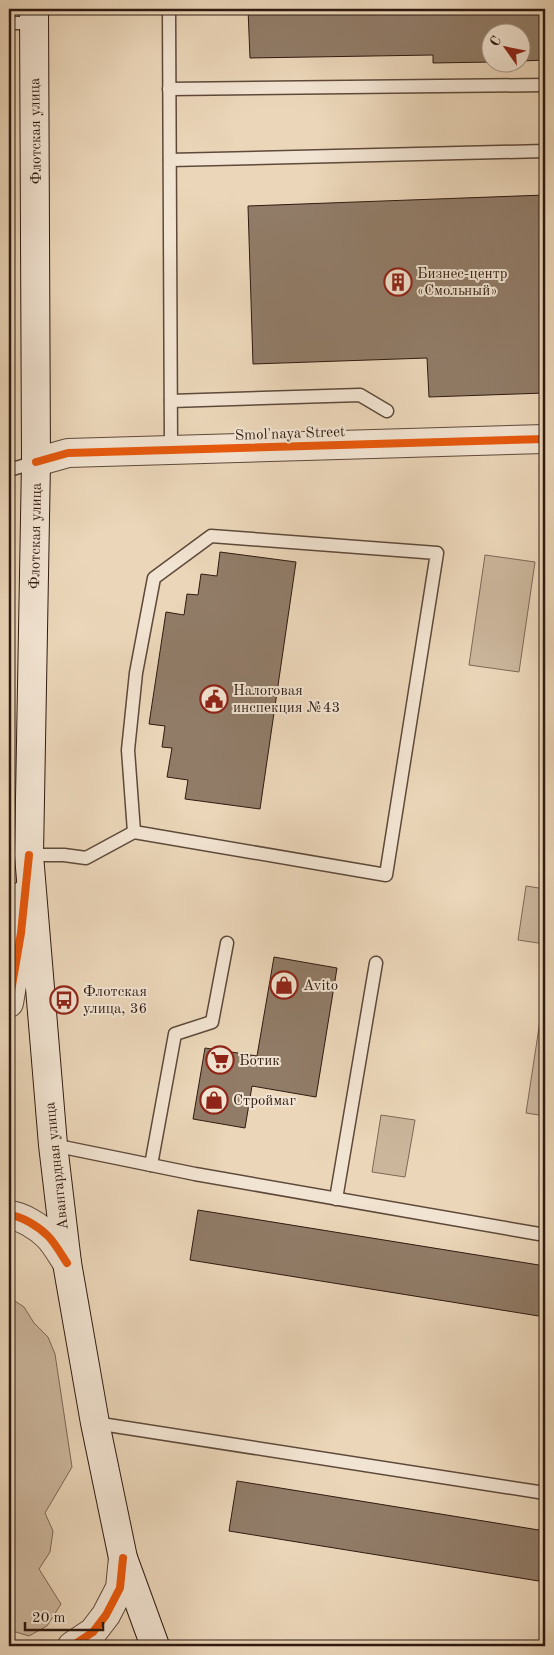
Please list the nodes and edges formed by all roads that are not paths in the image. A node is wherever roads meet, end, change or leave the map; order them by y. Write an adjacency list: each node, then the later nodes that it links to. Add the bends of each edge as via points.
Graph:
1 (169, 9): 4 (lane)
2 (26, 18): 11 (main road, Флотская улица, via 36,180)
3 (545, 85): 4 (lane)
4 (169, 89): 6 (lane)
5 (545, 151): 6 (lane)
6 (170, 160): 7 (lane)
7 (171, 401): 8 (lane, via 360,395); 10 (lane)
8 (387, 411)
9 (545, 439): 10 (main road, Smol'naya Street)
10 (171, 450): 11 (main road, Smol'naya Street, via 68,453)
11 (36, 462): 12 (lane); 14 (main road, Флотская улица)
12 (9, 470)
13 (134, 832): 13 (lane, via 128,750 136,673 154,578 211,536 436,553 386,875); 14 (lane, via 86,858)
14 (29, 856): 17 (main road, Флотская улица); 18 (main road, Авангардная улица)
15 (227, 943): 19 (lane, via 212,1022 175,1034)
16 (376, 964): 20 (lane)
17 (9, 1003)
18 (53, 1145): 19 (lane); 23 (main road, Авангардная улица)
19 (151, 1164): 20 (lane)
20 (336, 1199): 22 (lane)
21 (9, 1215): 23 (main road, via 31,1223 48,1236)
22 (545, 1235)
23 (67, 1262): 24 (main road, Авангардная улица)
24 (95, 1423): 25 (lane); 26 (main road, Авангардная улица)
25 (545, 1493)
26 (123, 1558): 27 (main road, via 120,1588 106,1615 93,1632); 28 (main road, Авангардная улица)
27 (72, 1646)
28 (155, 1646)

